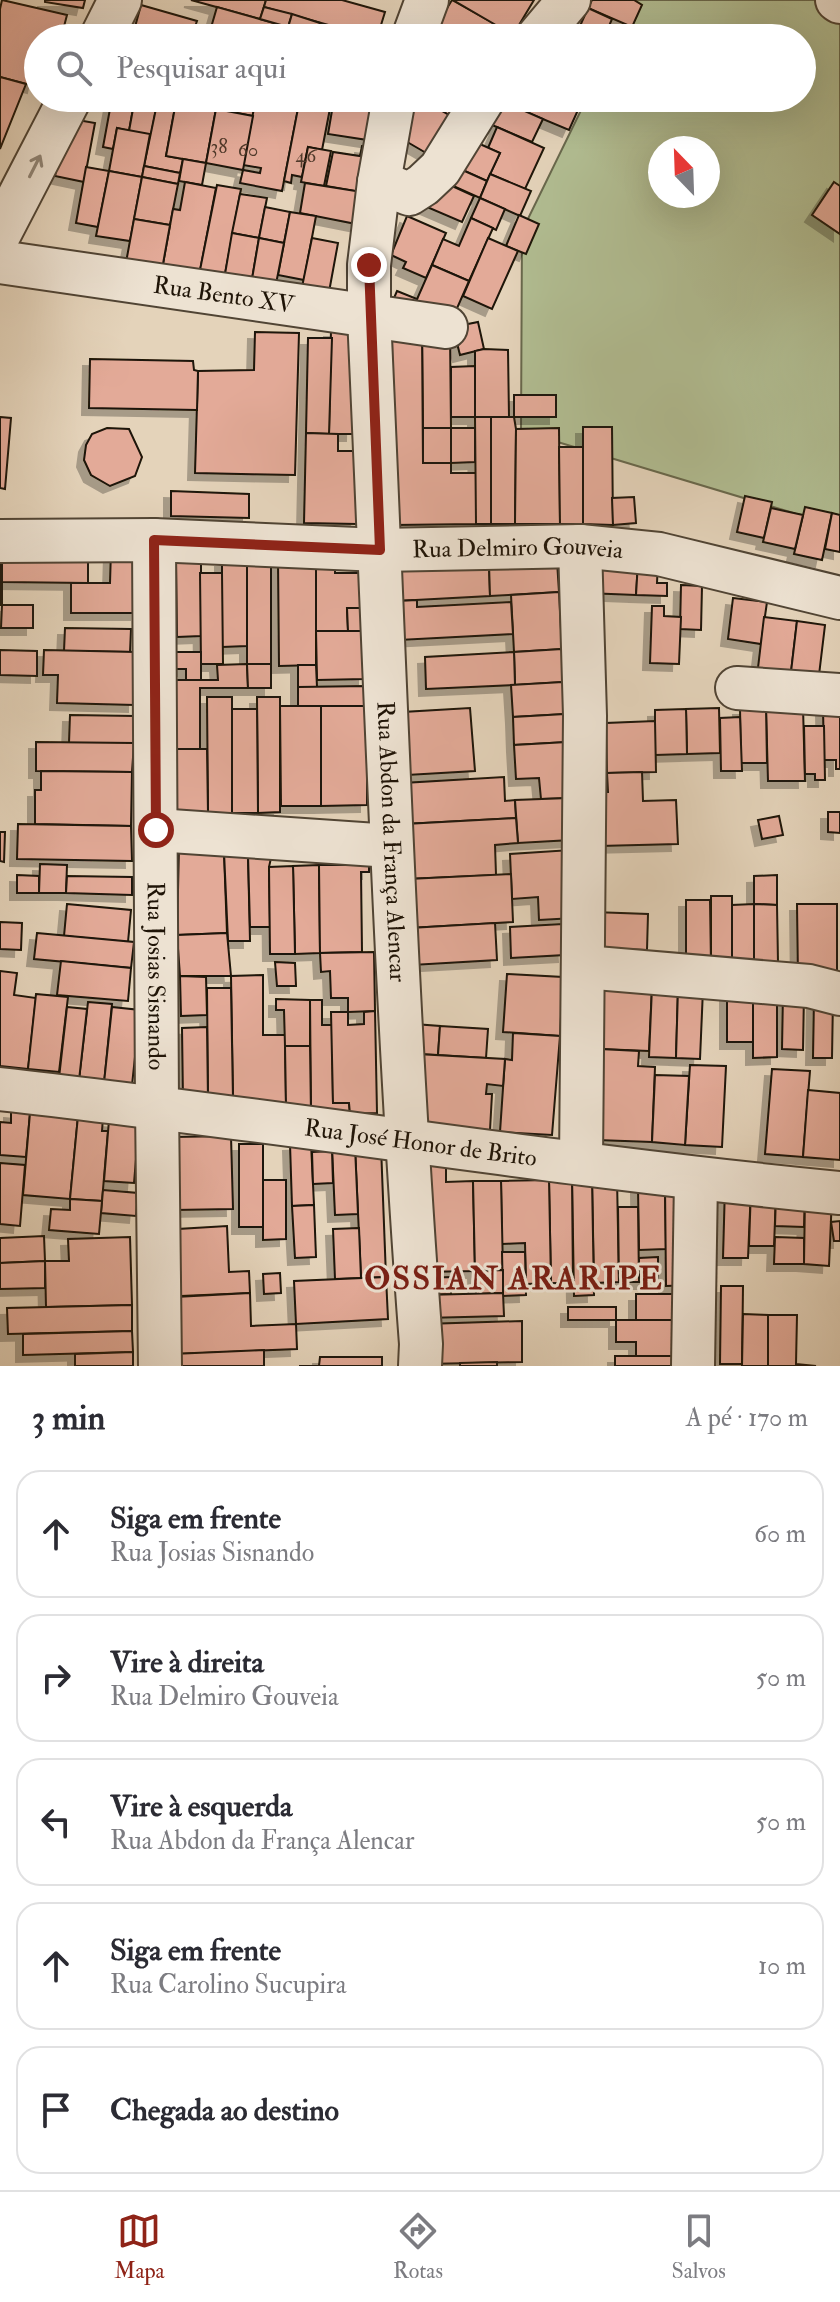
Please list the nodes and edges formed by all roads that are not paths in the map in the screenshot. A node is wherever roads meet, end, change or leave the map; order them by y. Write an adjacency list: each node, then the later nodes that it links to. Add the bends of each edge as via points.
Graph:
1 (120, 0): 4 (street)
2 (427, 0): 5 (street)
3 (569, 0): 6 (street)
4 (108, 24)
5 (418, 24)
6 (549, 24)
7 (63, 112): 11 (street, one-way to 7)
8 (382, 112): 10 (street, Rua Abdon da França Alencar)
9 (475, 112): 10 (street, via 440,169 423,185 409,194)
10 (379, 182): 13 (street, Rua Abdon da França Alencar)
11 (0, 233)
12 (0, 262): 13 (street, Rua Bento XV)
13 (369, 316): 14 (street, Rua Bento XV); 18 (street, Rua Abdon da França Alencar)
14 (446, 327)
15 (154, 540): 16 (street, Rua Delmiro Gouveia); 18 (street, Rua Delmiro Gouveia); 22 (street, Rua Josias Sisnando)
16 (0, 541)
17 (580, 546): 18 (street, Rua Delmiro Gouveia); 19 (street, Rua Delmiro Gouveia, via 659,554); 24 (street)
18 (380, 550): 23 (street, Rua Abdon da França Alencar)
19 (840, 598)
20 (737, 688): 21 (street)
21 (840, 695)
22 (156, 830): 23 (street); 27 (street, Rua Josias Sisnando)
23 (391, 846): 28 (street, Rua Abdon da França Alencar)
24 (584, 967): 25 (street, via 809,986); 29 (street)
25 (840, 994)
26 (0, 1089): 27 (street, Rua José Honor de Brito)
27 (157, 1106): 28 (street, Rua José Honor de Brito); 32 (street, Rua Josias Sisnando)
28 (406, 1141): 29 (street, Rua José Honor de Brito); 33 (street, Rua Abdon da França Alencar)
29 (581, 1163): 30 (street, Rua José Honor de Brito)
30 (696, 1179): 31 (street, Rua José Honor de Brito); 34 (street)
31 (840, 1193)
32 (160, 1366)
33 (420, 1366)
34 (693, 1366)

